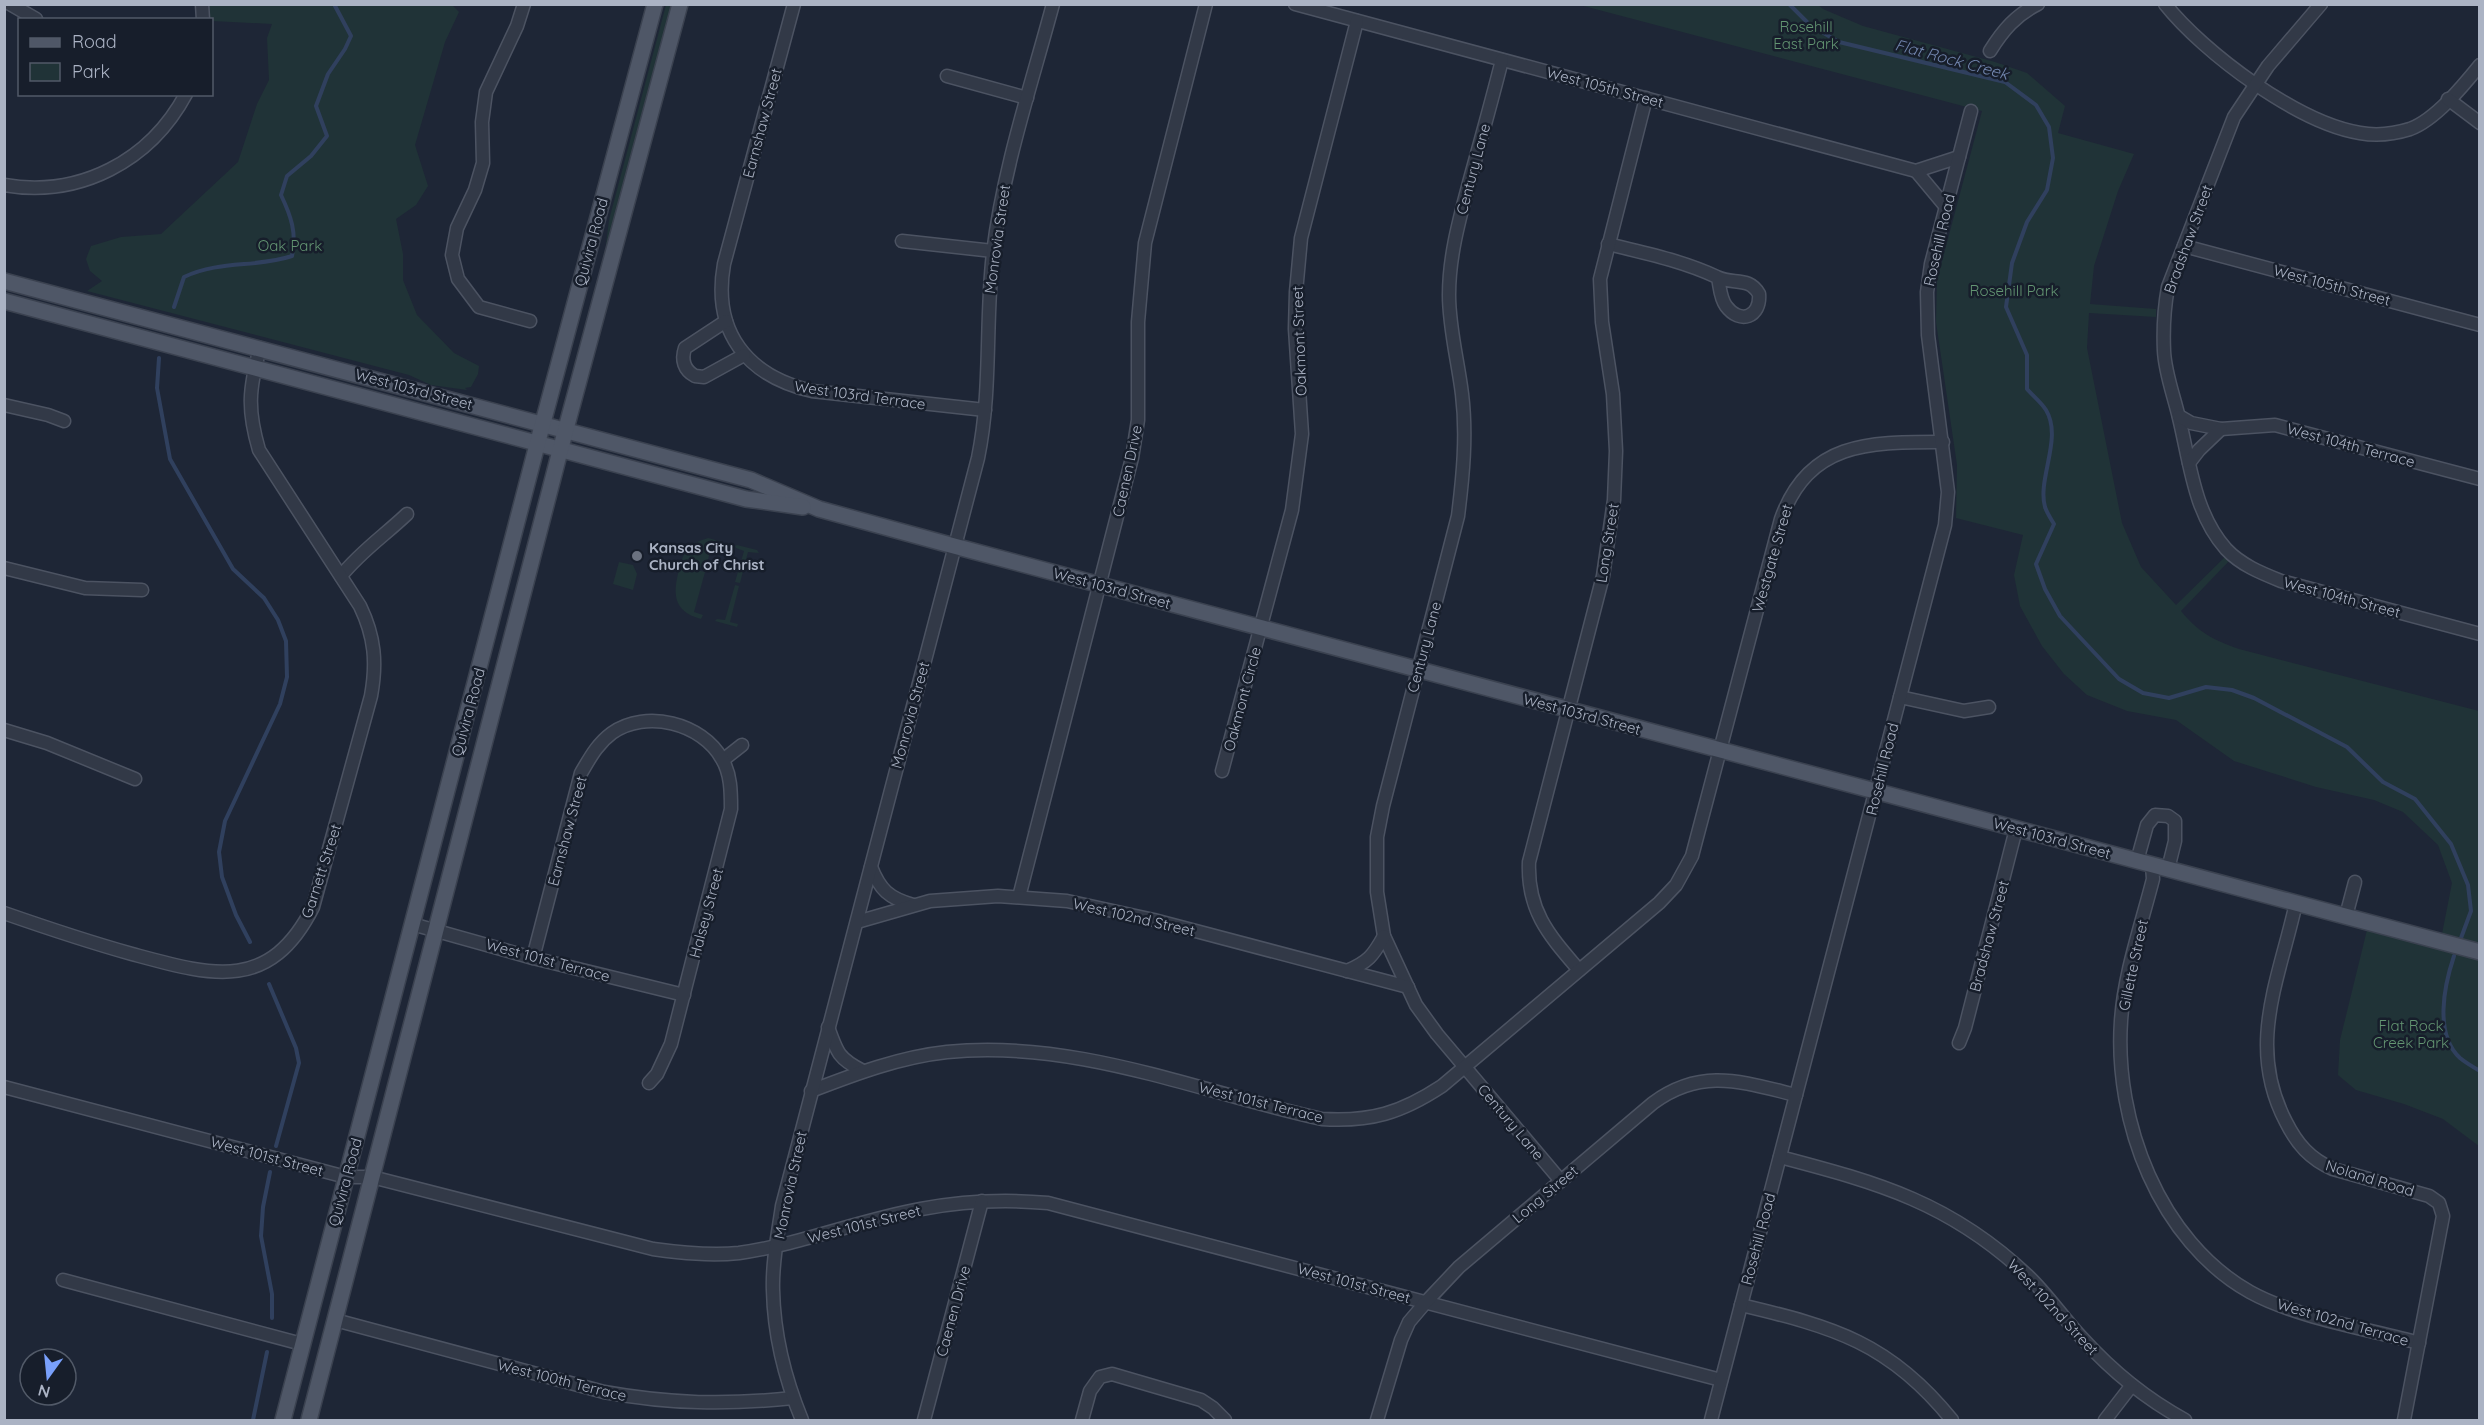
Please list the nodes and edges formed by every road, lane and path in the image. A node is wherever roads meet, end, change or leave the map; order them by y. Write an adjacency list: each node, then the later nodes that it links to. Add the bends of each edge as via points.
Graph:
1 (10, 4): 12 (street)
2 (524, 4): 37 (street, via 486,92 483,163 457,228 452,255 458,279 479,308)
3 (655, 4): 47 (main road, Quivira Road)
4 (680, 4): 48 (main road, Quivira Road)
5 (794, 4): 30 (street, Earnshaw Street)
6 (1053, 4): 20 (street, Monrovia Street)
7 (1206, 4): 61 (street, Caenen Drive, via 1145,243 1138,322 1138,420 1125,489)
8 (1295, 4): 13 (street, West 105th Street)
9 (2038, 4): 14 (street, via 2009,24)
10 (2165, 4): 18 (street, via 2205,45)
11 (2321, 4): 18 (street, Bradshaw Street)
12 (34, 18)
13 (1357, 21): 15 (street, West 105th Street); 63 (street, Oakmont Street, via 1301,238 1296,292 1302,434 1298,474)
14 (1990, 51)
15 (1502, 60): 21 (street, West 105th Street); 65 (street, Century Lane, via 1451,264 1449,296 1463,415 1463,474 1458,516)
16 (2480, 65): 22 (street)
17 (947, 76): 20 (street)
18 (2255, 83): 22 (street, via 2325,123 2369,134 2410,129 2429,120); 32 (street, Bradshaw Street, via 2224,139)
19 (185, 96): 27 (street, via 149,145 111,170 59,186 30,188)
20 (1027, 98): 33 (street, Monrovia Street, via 1001,199)
21 (1646, 98): 26 (street, West 105th Street); 31 (street, Long Street)
22 (2448, 99): 24 (street)
23 (1971, 111): 25 (street, Rosehill Road)
24 (2480, 123)
25 (1959, 158): 26 (street); 28 (street, Rosehill Road)
26 (1916, 171): 28 (street)
27 (4, 184)
28 (1946, 207): 50 (street, Rosehill Road, via 1931,264 1926,318)
29 (902, 241): 33 (street)
30 (730, 242): 38 (street, West 103rd Terrace, via 722,277)
31 (1608, 244): 34 (street, via 1694,266); 68 (street, Long Street, via 1599,291 1613,394 1614,500 1603,576)
32 (2184, 246): 39 (street, West 105th Street); 45 (street, Bradshaw Street, via 2168,287 2163,326 2164,354)
33 (993, 251): 44 (street, Monrovia Street)
34 (1718, 278)
35 (4, 281): 40 (main road, West 103rd Street)
36 (4, 301): 42 (main road, West 103rd Street)
37 (530, 321)
38 (726, 321): 41 (street, West 103rd Terrace); 41 (street, via 685,348 686,368 695,376 704,377)
39 (2480, 325)
40 (260, 348): 42 (street, Garnett Street); 47 (main road, West 103rd Street)
41 (744, 355): 44 (street, West 103rd Terrace, via 770,377 789,386)
42 (255, 369): 51 (main road, West 103rd Street); 60 (street, Garnett Street, via 250,403 259,450)
43 (4, 405): 46 (street)
44 (985, 410): 58 (street, Monrovia Street, via 978,458)
45 (2178, 416): 49 (street, West 104th Terrace); 53 (street, Bradshaw Street)
46 (64, 421)
47 (543, 423): 48 (main road, West 103rd Street); 51 (main road, Quivira Road)
48 (566, 429): 52 (main road, Quivira Road); 55 (main road, West 103rd Street, via 751,480)
49 (2221, 429): 53 (street); 54 (street, West 104th Terrace, via 2276,425)
50 (1943, 442): 66 (street, Rosehill Road, via 1948,492 1945,525); 71 (street, Westgate Street, via 1871,444 1842,451 1799,483 1781,519)
51 (537, 444): 52 (main road, West 103rd Street); 88 (main road, Quivira Road)
52 (560, 451): 55 (main road, West 103rd Street, via 746,499); 89 (main road, Quivira Road)
53 (2190, 463): 57 (street, Bradshaw Street, via 2199,503)
54 (2480, 479)
55 (819, 509): 58 (main road, West 103rd Street)
56 (407, 514): 60 (street, via 356,557)
57 (2216, 536): 64 (street, West 104th Street, via 2240,561 2281,581)
58 (954, 546): 61 (main road, West 103rd Street); 79 (street, Monrovia Street)
59 (4, 568): 62 (street, via 85,588)
60 (341, 576): 85 (street, Garnett Street, via 369,626 375,676 313,907 284,949 248,969 206,972 86,941)
61 (1099, 584): 63 (main road, West 103rd Street); 82 (street, Caenen Drive)
62 (142, 590)
63 (1261, 628): 65 (main road, West 103rd Street); 73 (street, Oakmont Circle)
64 (2480, 634)
65 (1419, 670): 68 (main road, West 103rd Street); 90 (street, Century Lane, via 1377,837 1377,892)
66 (1900, 697): 67 (street, via 1964,711); 75 (street, Rosehill Road)
67 (1989, 707)
68 (1567, 710): 71 (main road, West 103rd Street); 93 (street, Long Street, via 1528,873 1537,914)
69 (4, 730): 74 (street)
70 (742, 745): 72 (street)
71 (1720, 750): 75 (main road, West 103rd Street); 93 (street, West 101st Terrace, via 1692,856 1676,885)
72 (723, 760): 92 (street, Earnshaw Street, via 693,731 667,722 642,721 624,726 596,748 581,773); 96 (street, Halsey Street, via 731,790 731,809)
73 (1222, 771)
74 (135, 779)
75 (1877, 792): 76 (main road, West 103rd Street); 104 (street, Rosehill Road)
76 (2016, 829): 77 (main road, West 103rd Street); 98 (street, Bradshaw Street)
77 (2137, 861): 78 (main road, West 103rd Street); 80 (street, via 2147,825 2155,815 2168,816 2177,828)
78 (2152, 865): 80 (main road, West 103rd Street); 106 (street, Gillette Street, via 2153,879 2125,989 2121,1021 2124,1090)
79 (871, 867): 84 (street, via 878,885 896,900); 87 (street, Monrovia Street)
80 (2168, 869): 83 (main road, West 103rd Street)
81 (2355, 882): 86 (street)
82 (1019, 897): 84 (street, West 102nd Street, via 974,897); 94 (street, West 102nd Street, via 1100,907)
83 (2296, 903): 86 (main road, West 103rd Street); 116 (street, Noland Road, via 2268,1018 2266,1058 2271,1086 2291,1132 2319,1163 2429,1196 2439,1203 2442,1228)
84 (914, 905): 87 (street, West 102nd Street)
85 (4, 914)
86 (2346, 916): 91 (main road, West 103rd Street)
87 (856, 922): 97 (street, Monrovia Street)
88 (412, 924): 89 (street, West 101st Terrace); 107 (main road, Quivira Road)
89 (436, 930): 92 (street, West 101st Terrace); 108 (main road, Quivira Road)
90 (1384, 936): 94 (street, via 1366,963); 95 (street, Century Lane)
91 (2480, 952)
92 (533, 958): 96 (street, West 101st Terrace)
93 (1579, 970): 99 (street, West 101st Terrace)
94 (1347, 971): 95 (street, West 102nd Street)
95 (1408, 987): 99 (street, Century Lane, via 1416,1005)
96 (684, 995): 101 (street, Halsey Street, via 666,1059)
97 (828, 1027): 100 (street, via 844,1062); 103 (street, Monrovia Street)
98 (1959, 1043)
99 (1464, 1067): 100 (street, West 101st Terrace, via 1442,1086 1405,1108 1377,1117 1342,1120 1312,1117 1106,1062 1051,1053 945,1053); 109 (street, Century Lane)
100 (863, 1071): 103 (street, West 101st Terrace)
101 (648, 1083)
102 (4, 1087): 107 (street, West 101st Street)
103 (811, 1091): 111 (street, Monrovia Street)
104 (1796, 1095): 105 (street, Rosehill Road); 109 (street, Long Street, via 1729,1080 1683,1085 1653,1103)
105 (1780, 1156): 114 (street, Rosehill Road); 119 (street, West 102nd Street, via 1905,1194 1976,1233 2029,1277 2107,1365)
106 (2147, 1171): 116 (street, West 102nd Terrace, via 2182,1231 2203,1255 2250,1292 2296,1311)
107 (346, 1177): 108 (street, West 101st Street); 117 (main road, Quivira Road)
108 (372, 1177): 111 (street, West 101st Street, via 653,1249 723,1254); 115 (main road, Quivira Road)
109 (1561, 1181): 113 (street, Long Street, via 1459,1267)
110 (982, 1201): 111 (street, West 101st Street, via 920,1209); 113 (street, West 101st Street, via 1010,1199 1077,1209); 124 (street, Caenen Drive)
111 (776, 1246): 120 (street, Monrovia Street, via 775,1324)
112 (63, 1280): 117 (street)
113 (1426, 1302): 118 (street, West 101st Street); 127 (street, Long Street, via 1409,1322 1401,1340)
114 (1741, 1305): 118 (street, Rosehill Road); 129 (street, via 1827,1327 1879,1352 1923,1386)
115 (335, 1320): 120 (street, West 100th Terrace, via 641,1399 713,1404); 122 (main road, Quivira Road)
116 (2419, 1343): 132 (street, Noland Road)
117 (302, 1344): 121 (main road, Quivira Road)
118 (1721, 1380): 128 (street, Rosehill Road)
119 (2132, 1385): 130 (street); 131 (street, West 102nd Street, via 2158,1406)
120 (793, 1398): 123 (street, Monrovia Street)
121 (283, 1420)
122 (309, 1420)
123 (802, 1420)
124 (924, 1420)
125 (1082, 1420): 126 (street, via 1090,1391 1100,1377 1112,1374 1201,1400)
126 (1225, 1420)
127 (1377, 1420)
128 (1711, 1420)
129 (1952, 1420)
130 (2105, 1420)
131 (2185, 1420)
132 (2404, 1420)

